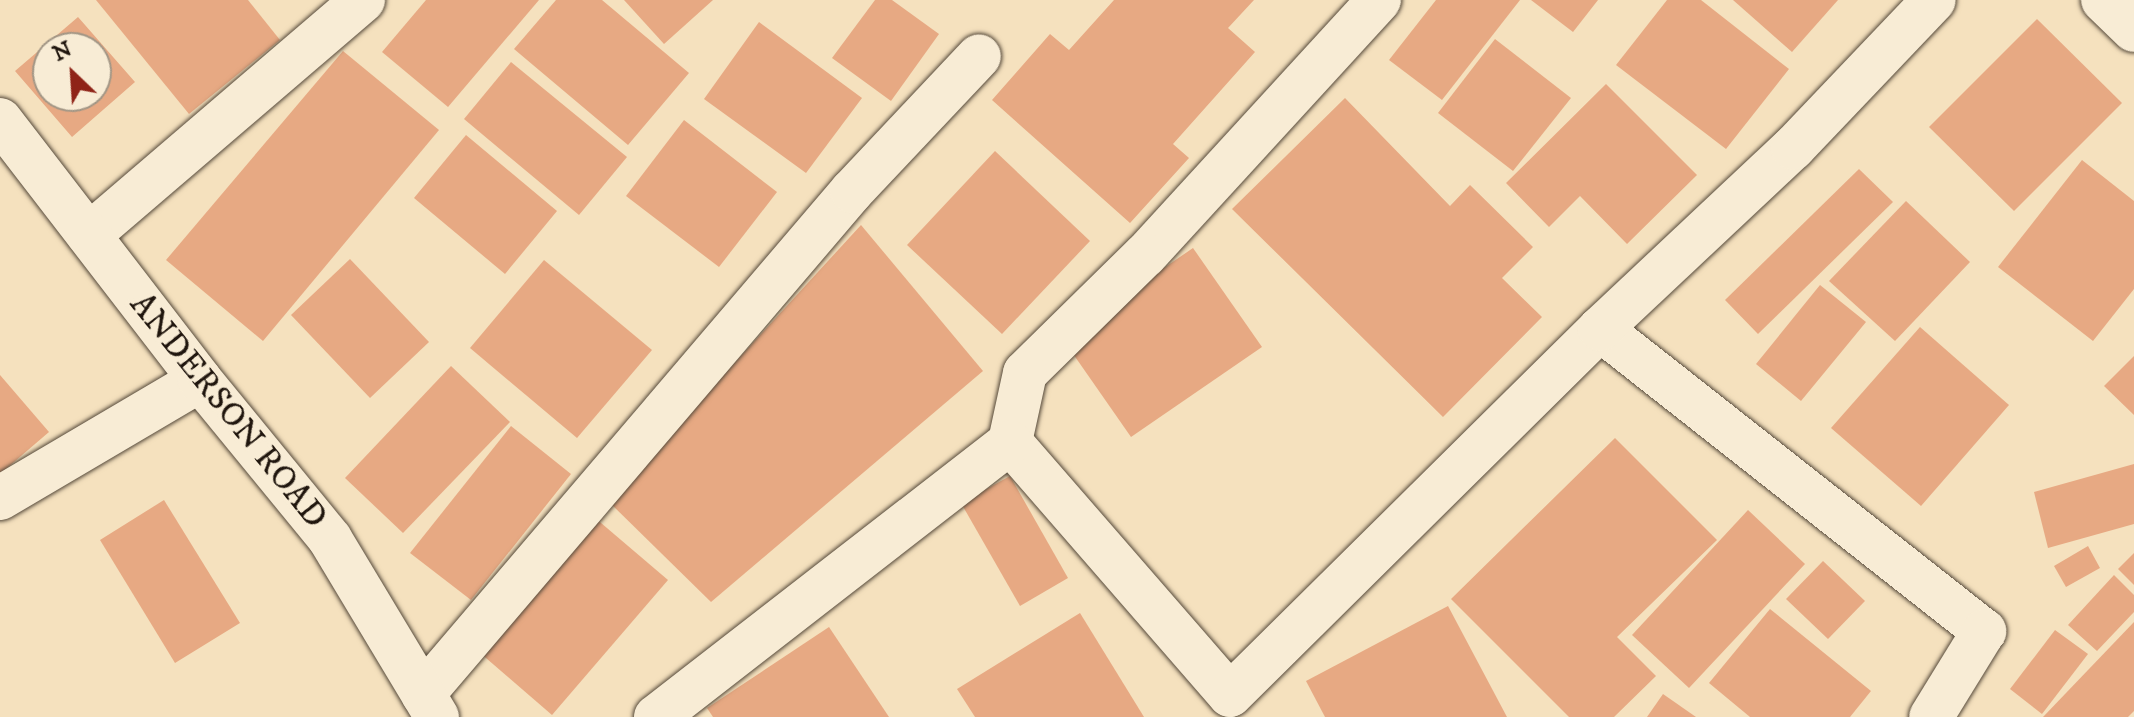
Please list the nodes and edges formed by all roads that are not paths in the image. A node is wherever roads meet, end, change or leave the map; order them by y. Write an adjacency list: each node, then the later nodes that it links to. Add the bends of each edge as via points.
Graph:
1 (363, 0): 8 (street)
2 (1379, 0): 11 (street, via 1145,255 1025,373)
3 (1934, 0): 9 (street, via 1793,148)
4 (2103, 0): 5 (street)
5 (2134, 30)
6 (979, 56): 13 (street, via 852,191)
7 (0, 120): 8 (street, ANDERSON ROAD)
8 (89, 235): 10 (street, ANDERSON ROAD)
9 (1600, 329): 14 (street); 16 (street, via 1984,631)
10 (200, 380): 12 (street); 13 (street, ANDERSON ROAD, via 330,539)
11 (1010, 442): 14 (street); 15 (street)
12 (0, 498)
13 (430, 706)
14 (1234, 706)
15 (656, 717)
16 (1931, 717)

